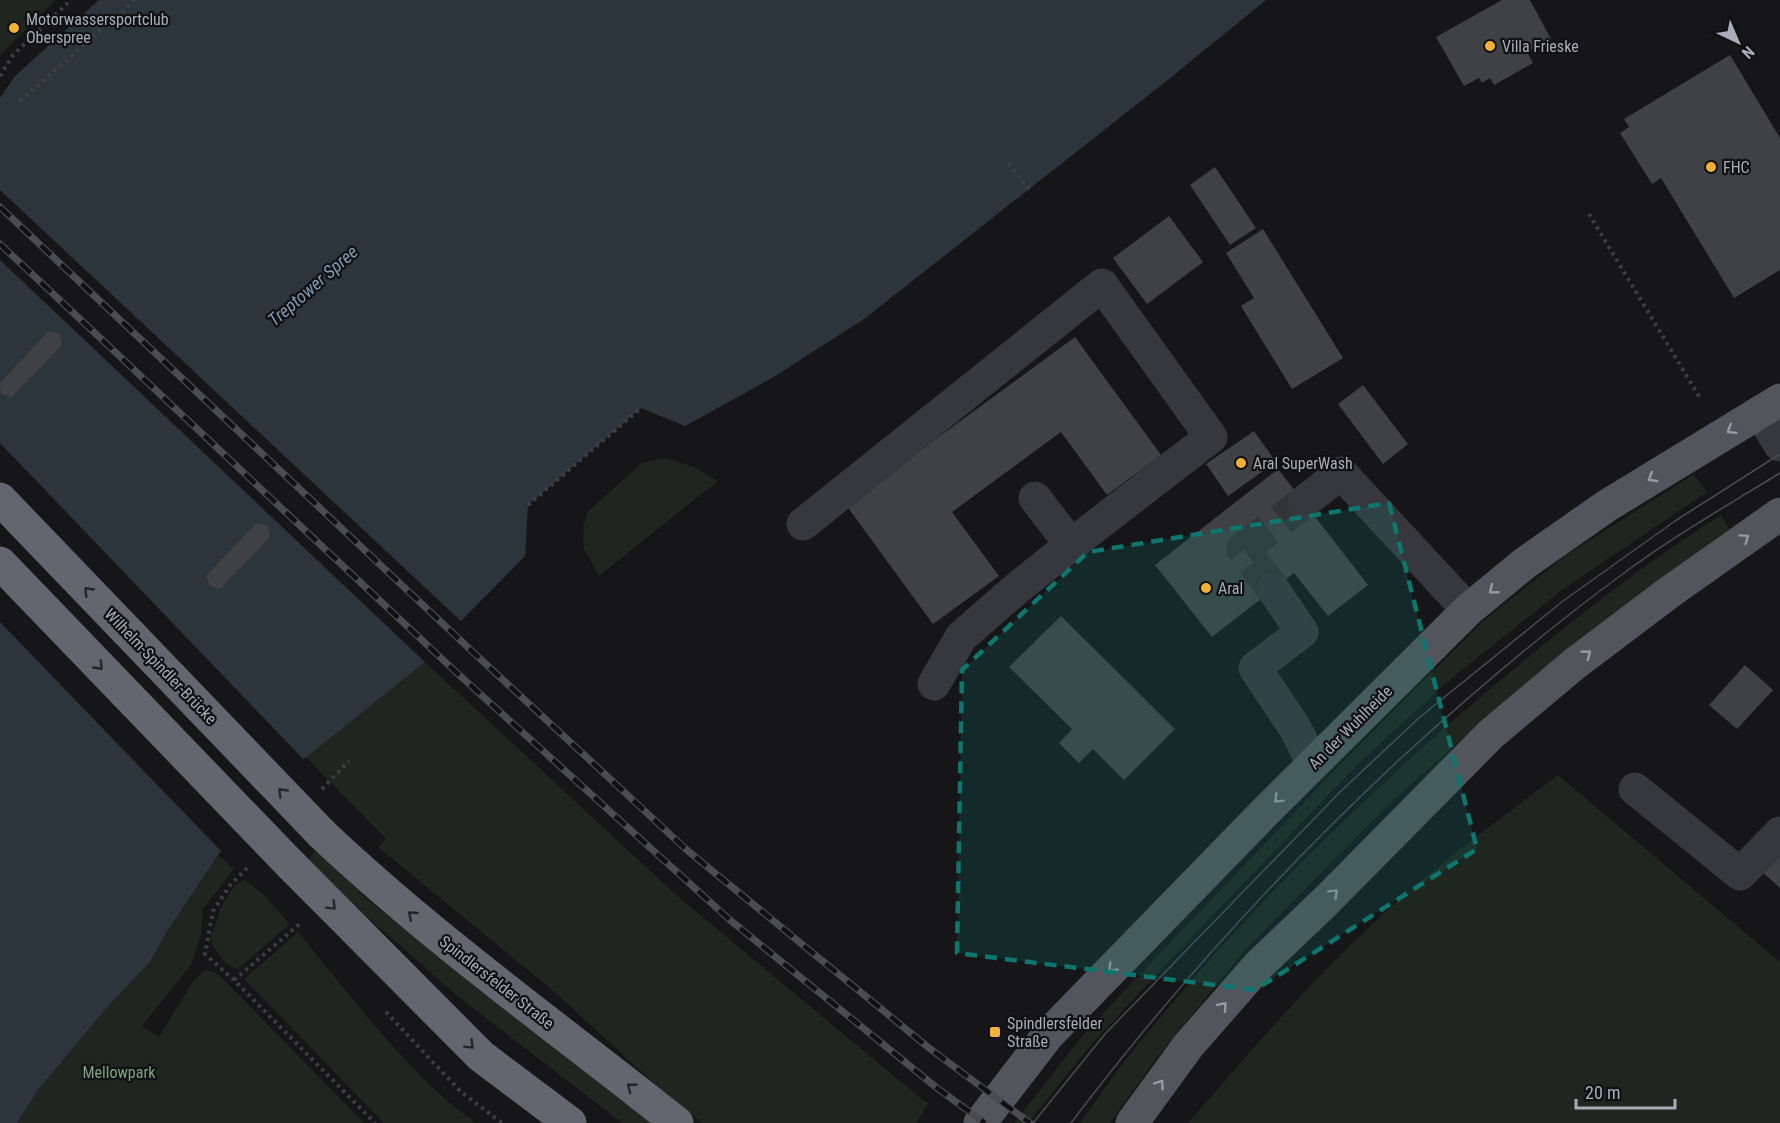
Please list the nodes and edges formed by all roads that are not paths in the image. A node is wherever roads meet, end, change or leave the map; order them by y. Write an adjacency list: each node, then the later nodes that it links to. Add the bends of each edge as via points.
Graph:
1 (1770, 406): 2 (street); 11 (main road, An der Wuhlheide, one-way to 11, via 1608,505)
2 (1780, 445)
3 (1035, 498): 8 (street)
4 (0, 499): 16 (highway, Wilhelm-Spindler-Brücke, one-way to 4, bridge)
5 (1304, 502): 11 (street, via 1341,473)
6 (1780, 514): 20 (main road, one-way to 6, via 1188,1046 1258,966 1491,734 1573,665)
7 (803, 524): 8 (street, via 1102,285 1211,437)
8 (1071, 545): 12 (street, via 961,637)
9 (0, 563): 17 (highway, one-way to 17, bridge, via 481,1056)
10 (1273, 589): 13 (street, via 1302,632 1255,668)
11 (1468, 610): 13 (main road, An der Wuhlheide)
12 (934, 684)
13 (1313, 763): 19 (main road, An der Wuhlheide, one-way to 19, via 1048,1035)
14 (1635, 789): 15 (street, via 1740,874)
15 (1780, 833)
16 (322, 834): 18 (highway, Spindlersfelder Straße, one-way to 16, via 433,933)
17 (570, 1123)
18 (677, 1123)
19 (980, 1123)
20 (1132, 1123)

